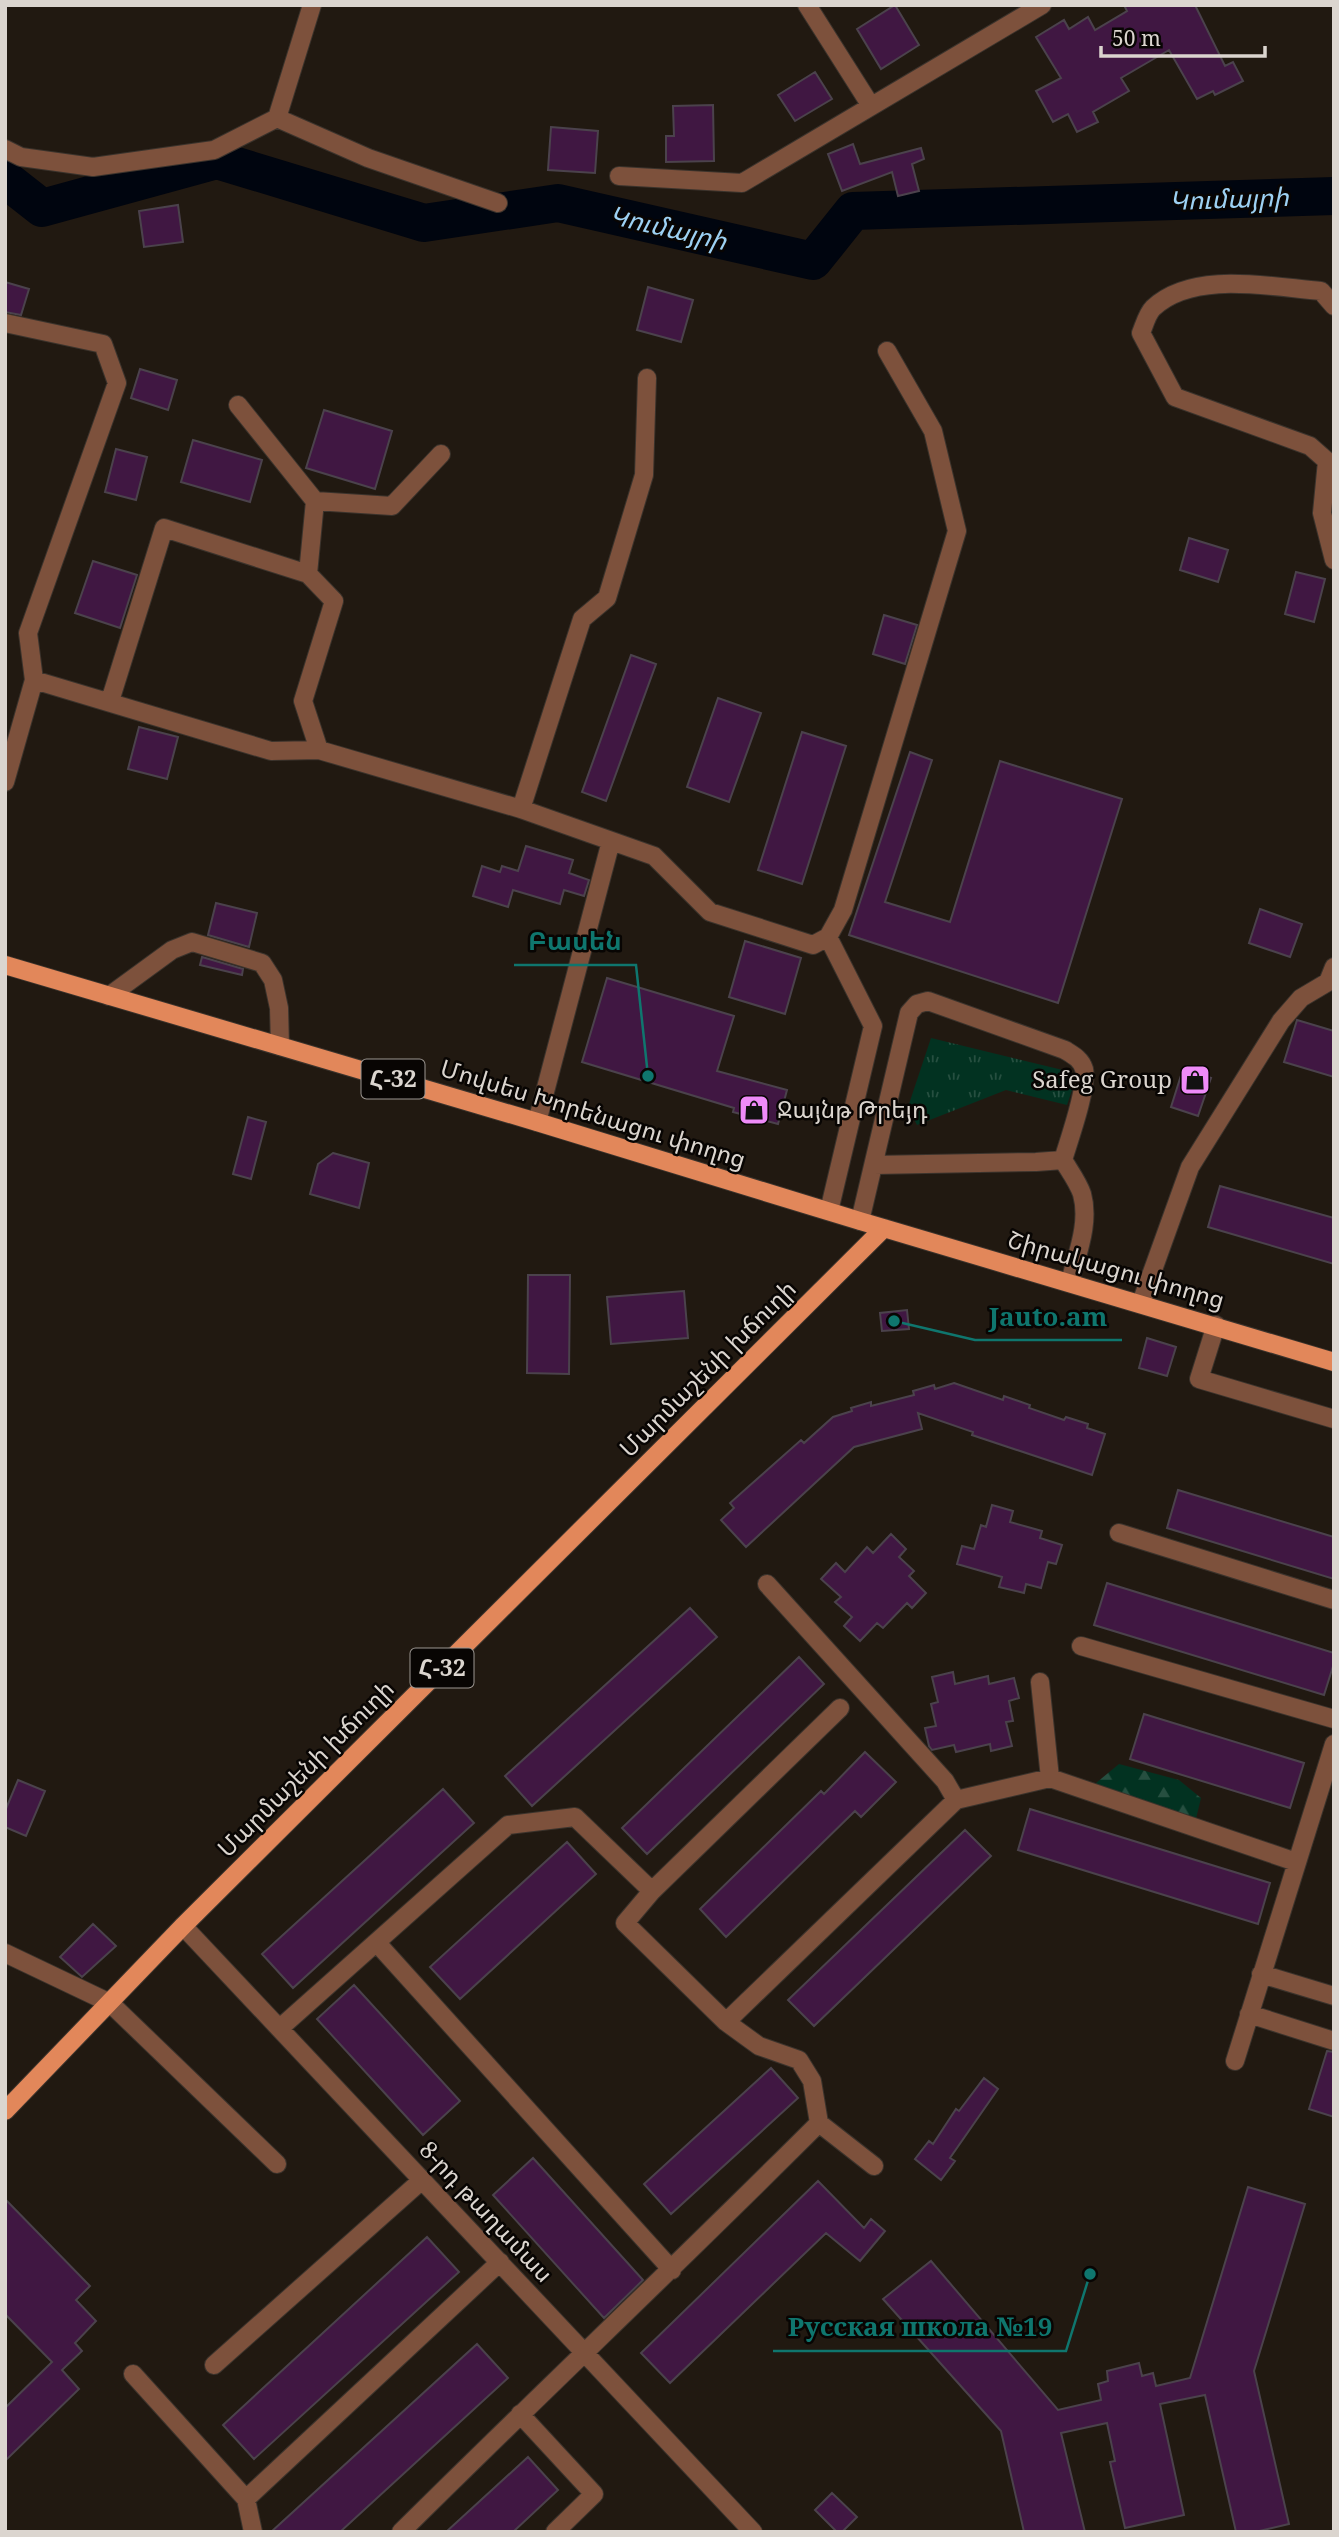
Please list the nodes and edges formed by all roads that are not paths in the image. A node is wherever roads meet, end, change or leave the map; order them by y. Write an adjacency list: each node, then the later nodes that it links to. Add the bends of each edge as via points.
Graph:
1 (312, 5): 5 (street)
2 (807, 5): 4 (street)
3 (1042, 5): 4 (street)
4 (871, 106): 7 (street, via 742,183)
5 (277, 118): 6 (street, via 214,150 93,167 21,157); 8 (street, via 368,158)
6 (5, 149)
7 (619, 176)
8 (498, 203)
9 (1334, 306): 16 (street, via 1321,291 1209,284 1151,309 1141,333 1175,397 1310,446 1327,461 1322,513)
10 (5, 323): 18 (street, via 103,344 117,383 28,633)
11 (887, 351): 24 (street, via 933,431 957,531 843,910)
12 (647, 378): 22 (street, via 644,475 607,598 582,619)
13 (238, 405): 15 (street)
14 (441, 454): 15 (street, via 392,506)
15 (315, 501): 17 (street)
16 (1334, 560)
17 (308, 574): 19 (street, via 164,528); 20 (street, via 334,601 303,701)
18 (34, 680): 19 (street); 21 (street)
19 (110, 701): 20 (street, via 271,751)
20 (319, 751): 22 (street)
21 (5, 782)
22 (521, 809): 23 (street)
23 (611, 841): 24 (street, via 654,856 710,912 813,945); 29 (street)
24 (828, 937): 32 (street, via 873,1026)
25 (5, 965): 27 (main road, Մովսես Խորենացու փողոց / Հ-32)
26 (1334, 967): 36 (street, via 1328,982 1301,998 1281,1021 1190,1167)
27 (109, 996): 28 (main road, Մովսես Խորենացու փողոց / Հ-32); 28 (street, via 173,950 192,942 262,963 273,980)
28 (280, 1046): 29 (main road, Մովսես Խորենացու փողոց / Հ-32)
29 (537, 1122): 32 (main road, Մովսես Խորենացու փողոց / Հ-32)
30 (1063, 1160): 31 (street); 31 (street, via 1084,1084 1078,1058 928,1001 909,1013); 35 (street, via 1081,1192 1085,1212)
31 (874, 1165): 33 (street)
32 (829, 1211): 33 (main road, Մովսես Խորենացու փողոց / Հ-32)
33 (860, 1221): 34 (main road, Մովսես Խորենացու փողոց / Հ-32)
34 (884, 1228): 35 (main road, Շիրակացու փողոց); 52 (main road, Մարմաշենի խճուղի / Հ-32)
35 (1070, 1282): 36 (main road, Շիրակացու փողոց)
36 (1141, 1303): 37 (main road, Շիրակացու փողոց)
37 (1216, 1325): 38 (main road, Շիրակացու փողոց); 39 (street, via 1199,1379)
38 (1334, 1362)
39 (1334, 1419)
40 (1119, 1533): 42 (street)
41 (767, 1584): 49 (street, via 945,1781)
42 (1334, 1600)
43 (1081, 1646): 46 (street)
44 (1040, 1682): 48 (street)
45 (840, 1708): 51 (street)
46 (1334, 1719)
47 (1334, 1744): 50 (street)
48 (1051, 1779): 49 (street); 50 (street)
49 (956, 1800): 59 (street)
50 (1296, 1862): 55 (street)
51 (652, 1891): 53 (street, via 575,1817 508,1825); 59 (street, via 625,1923)
52 (183, 1926): 57 (main road, Մարմաշենի խճուղի / Հ-32); 60 (street, 8-րդ թաղամաս)
53 (377, 1943): 60 (street); 69 (street)
54 (5, 1953): 57 (street)
55 (1261, 1973): 56 (street); 58 (street)
56 (1334, 1996)
57 (110, 2003): 63 (main road, Մարմաշենի խճուղի / Հ-32); 65 (street)
58 (1249, 2014): 61 (street); 62 (street)
59 (726, 2022): 64 (street, via 759,2046 799,2060 812,2081)
60 (280, 2028): 67 (street, 8-րդ թաղամաս)
61 (1334, 2042)
62 (1235, 2061)
63 (5, 2111)
64 (819, 2123): 66 (street); 69 (street)
65 (277, 2164)
66 (874, 2165)
67 (422, 2180): 68 (street, 8-րդ թաղամաս); 71 (street)
68 (500, 2262): 70 (street, 8-րդ թաղամաս); 74 (street)
69 (672, 2270): 70 (street)
70 (584, 2352): 73 (street); 78 (street, 8-րդ թաղամաս)
71 (214, 2365)
72 (133, 2374): 74 (street)
73 (520, 2414): 76 (street); 77 (street, via 594,2494)
74 (246, 2499): 75 (street)
75 (253, 2532)
76 (401, 2532)
77 (555, 2532)
78 (753, 2532)

